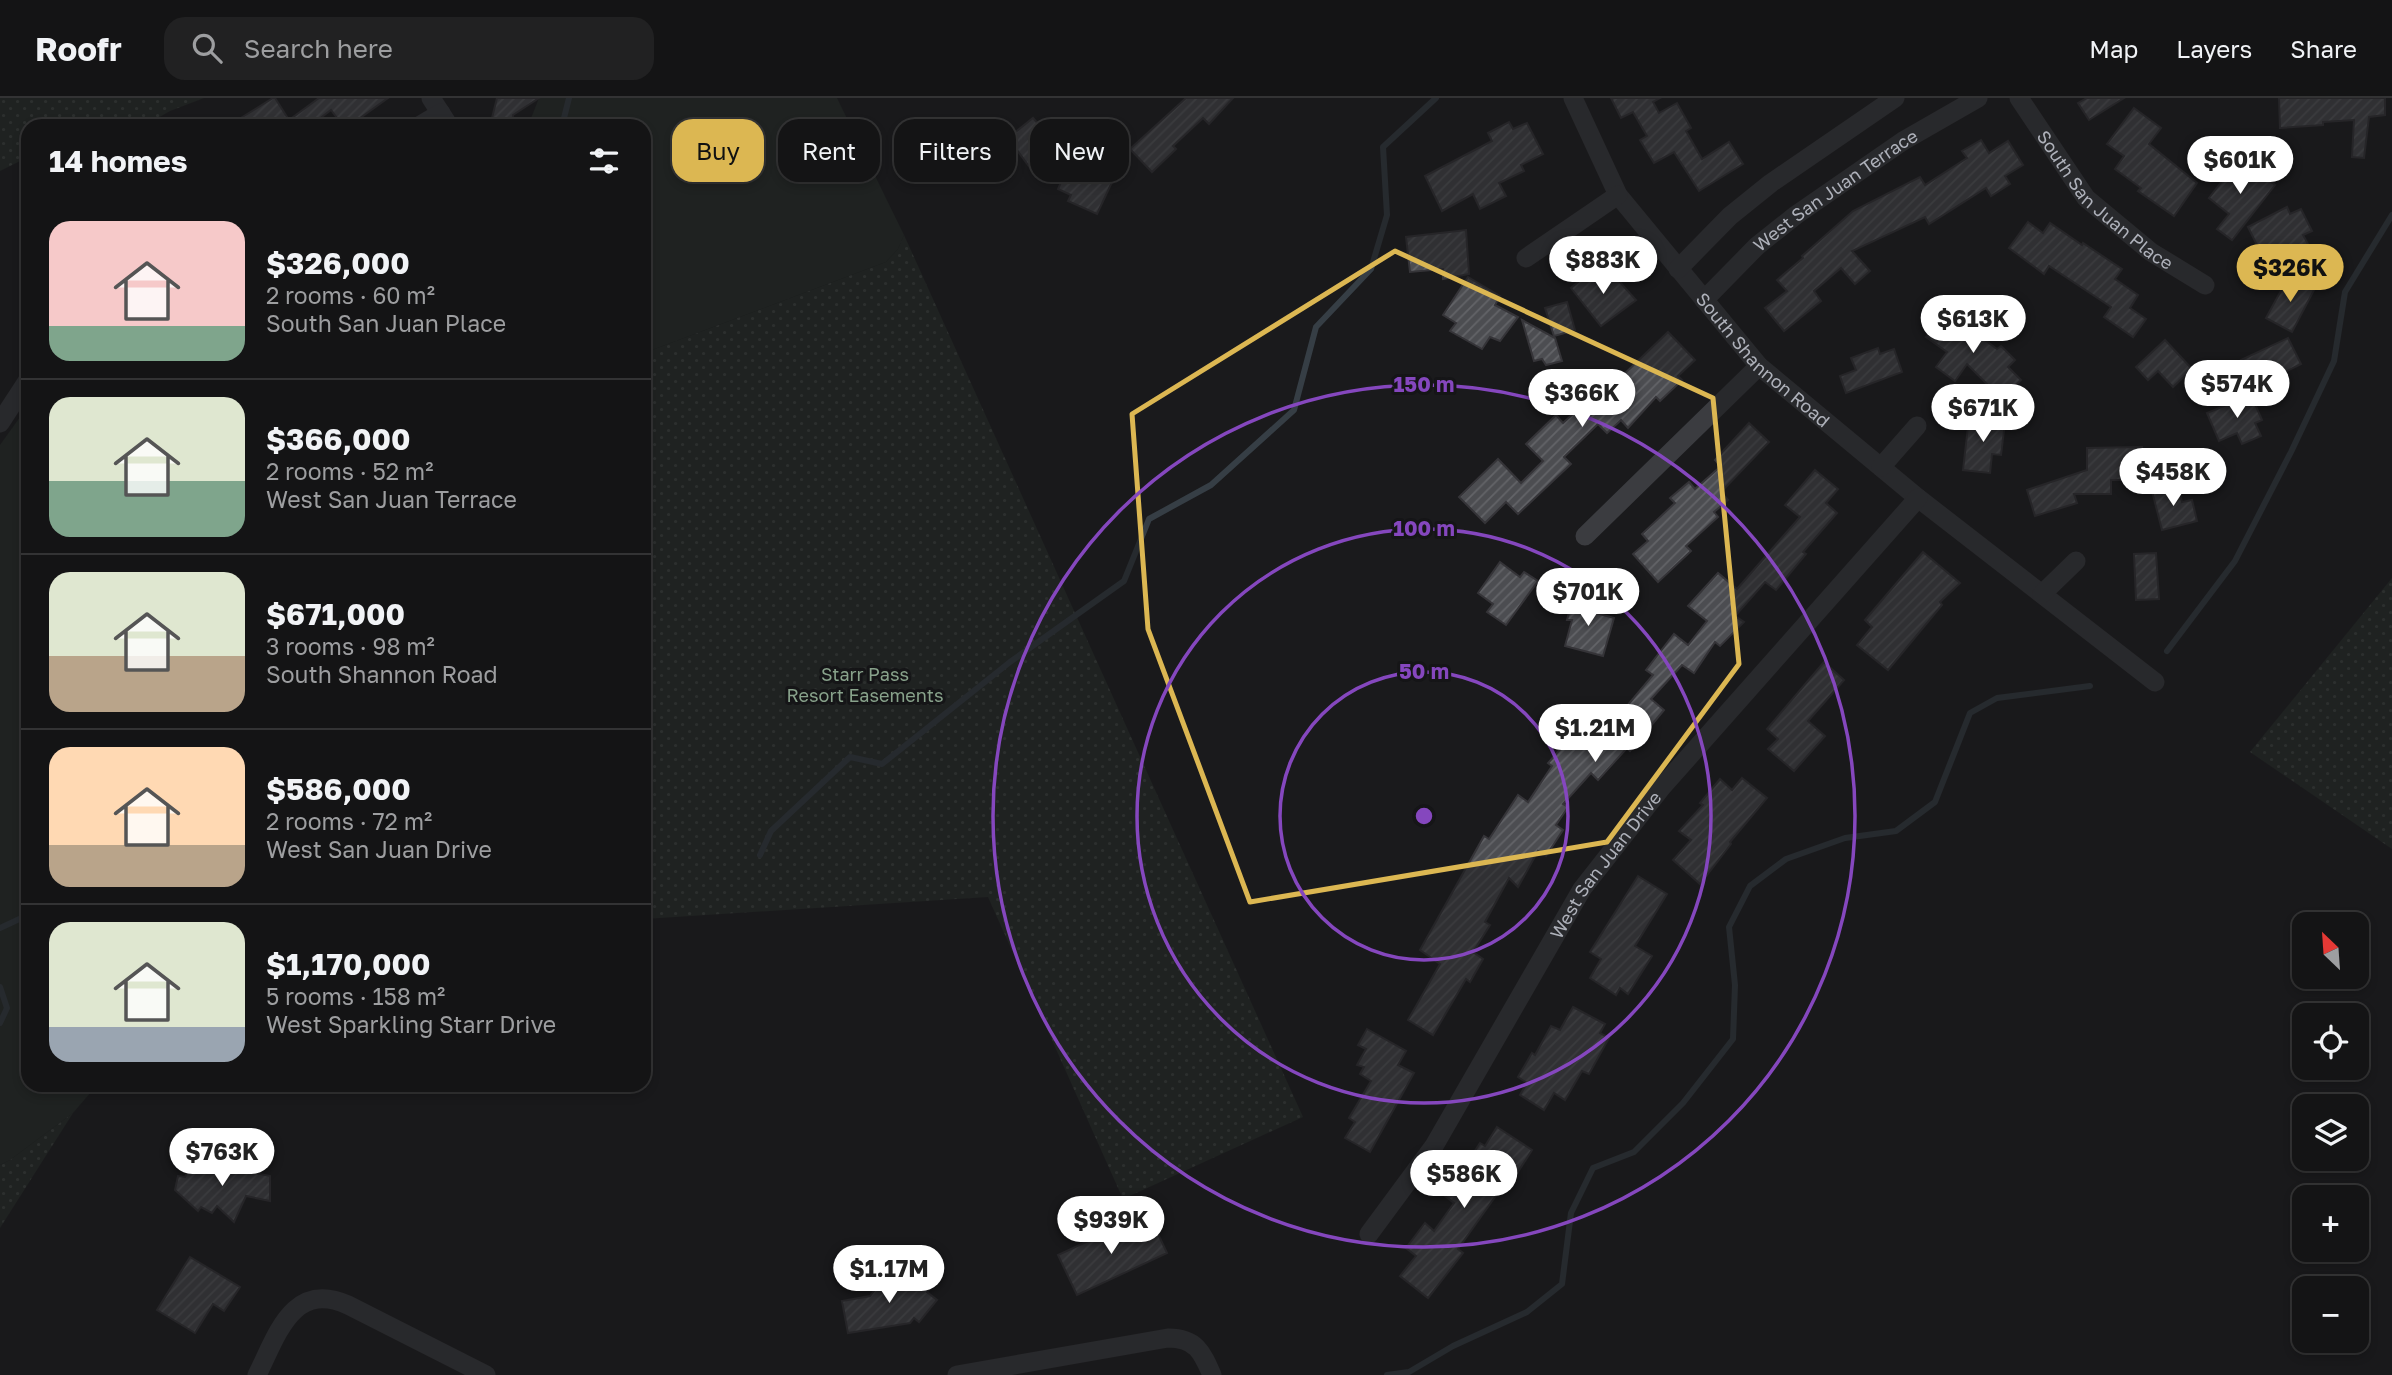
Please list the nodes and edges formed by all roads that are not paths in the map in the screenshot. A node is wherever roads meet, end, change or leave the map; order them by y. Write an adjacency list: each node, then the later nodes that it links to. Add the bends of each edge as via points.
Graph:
1 (1573, 98): 5 (street, South Shannon Road)
2 (1894, 98): 7 (street, via 1761,191)
3 (1978, 98): 9 (street, West San Juan Terrace, via 1903,141 1796,215 1757,246)
4 (2019, 98): 8 (street, South San Juan Place, via 2086,198 2151,252)
5 (1618, 195): 6 (street); 7 (street, South Shannon Road)
6 (1526, 258)
7 (1678, 269): 9 (street, South Shannon Road)
8 (2205, 285)
9 (1704, 300): 10 (street, South Shannon Road)
10 (1759, 366): 14 (street, South Shannon Road); 16 (street)
11 (21, 391): 12 (street)
12 (0, 423)
13 (1917, 426): 14 (street)
14 (1881, 467): 15 (street, South Shannon Road)
15 (1918, 498): 18 (street, South Shannon Road); 20 (street, West San Juan Drive, via 1662,787 1582,889 1434,1146)
16 (1586, 536)
17 (2076, 561): 18 (street)
18 (2042, 594): 19 (street, South Shannon Road)
19 (2155, 682)
20 (1369, 1234)
21 (257, 1375): 22 (street, via 288,1316 307,1301 330,1299)
22 (486, 1375)
23 (957, 1375): 24 (street, via 1168,1338 1193,1344)
24 (1212, 1375)

